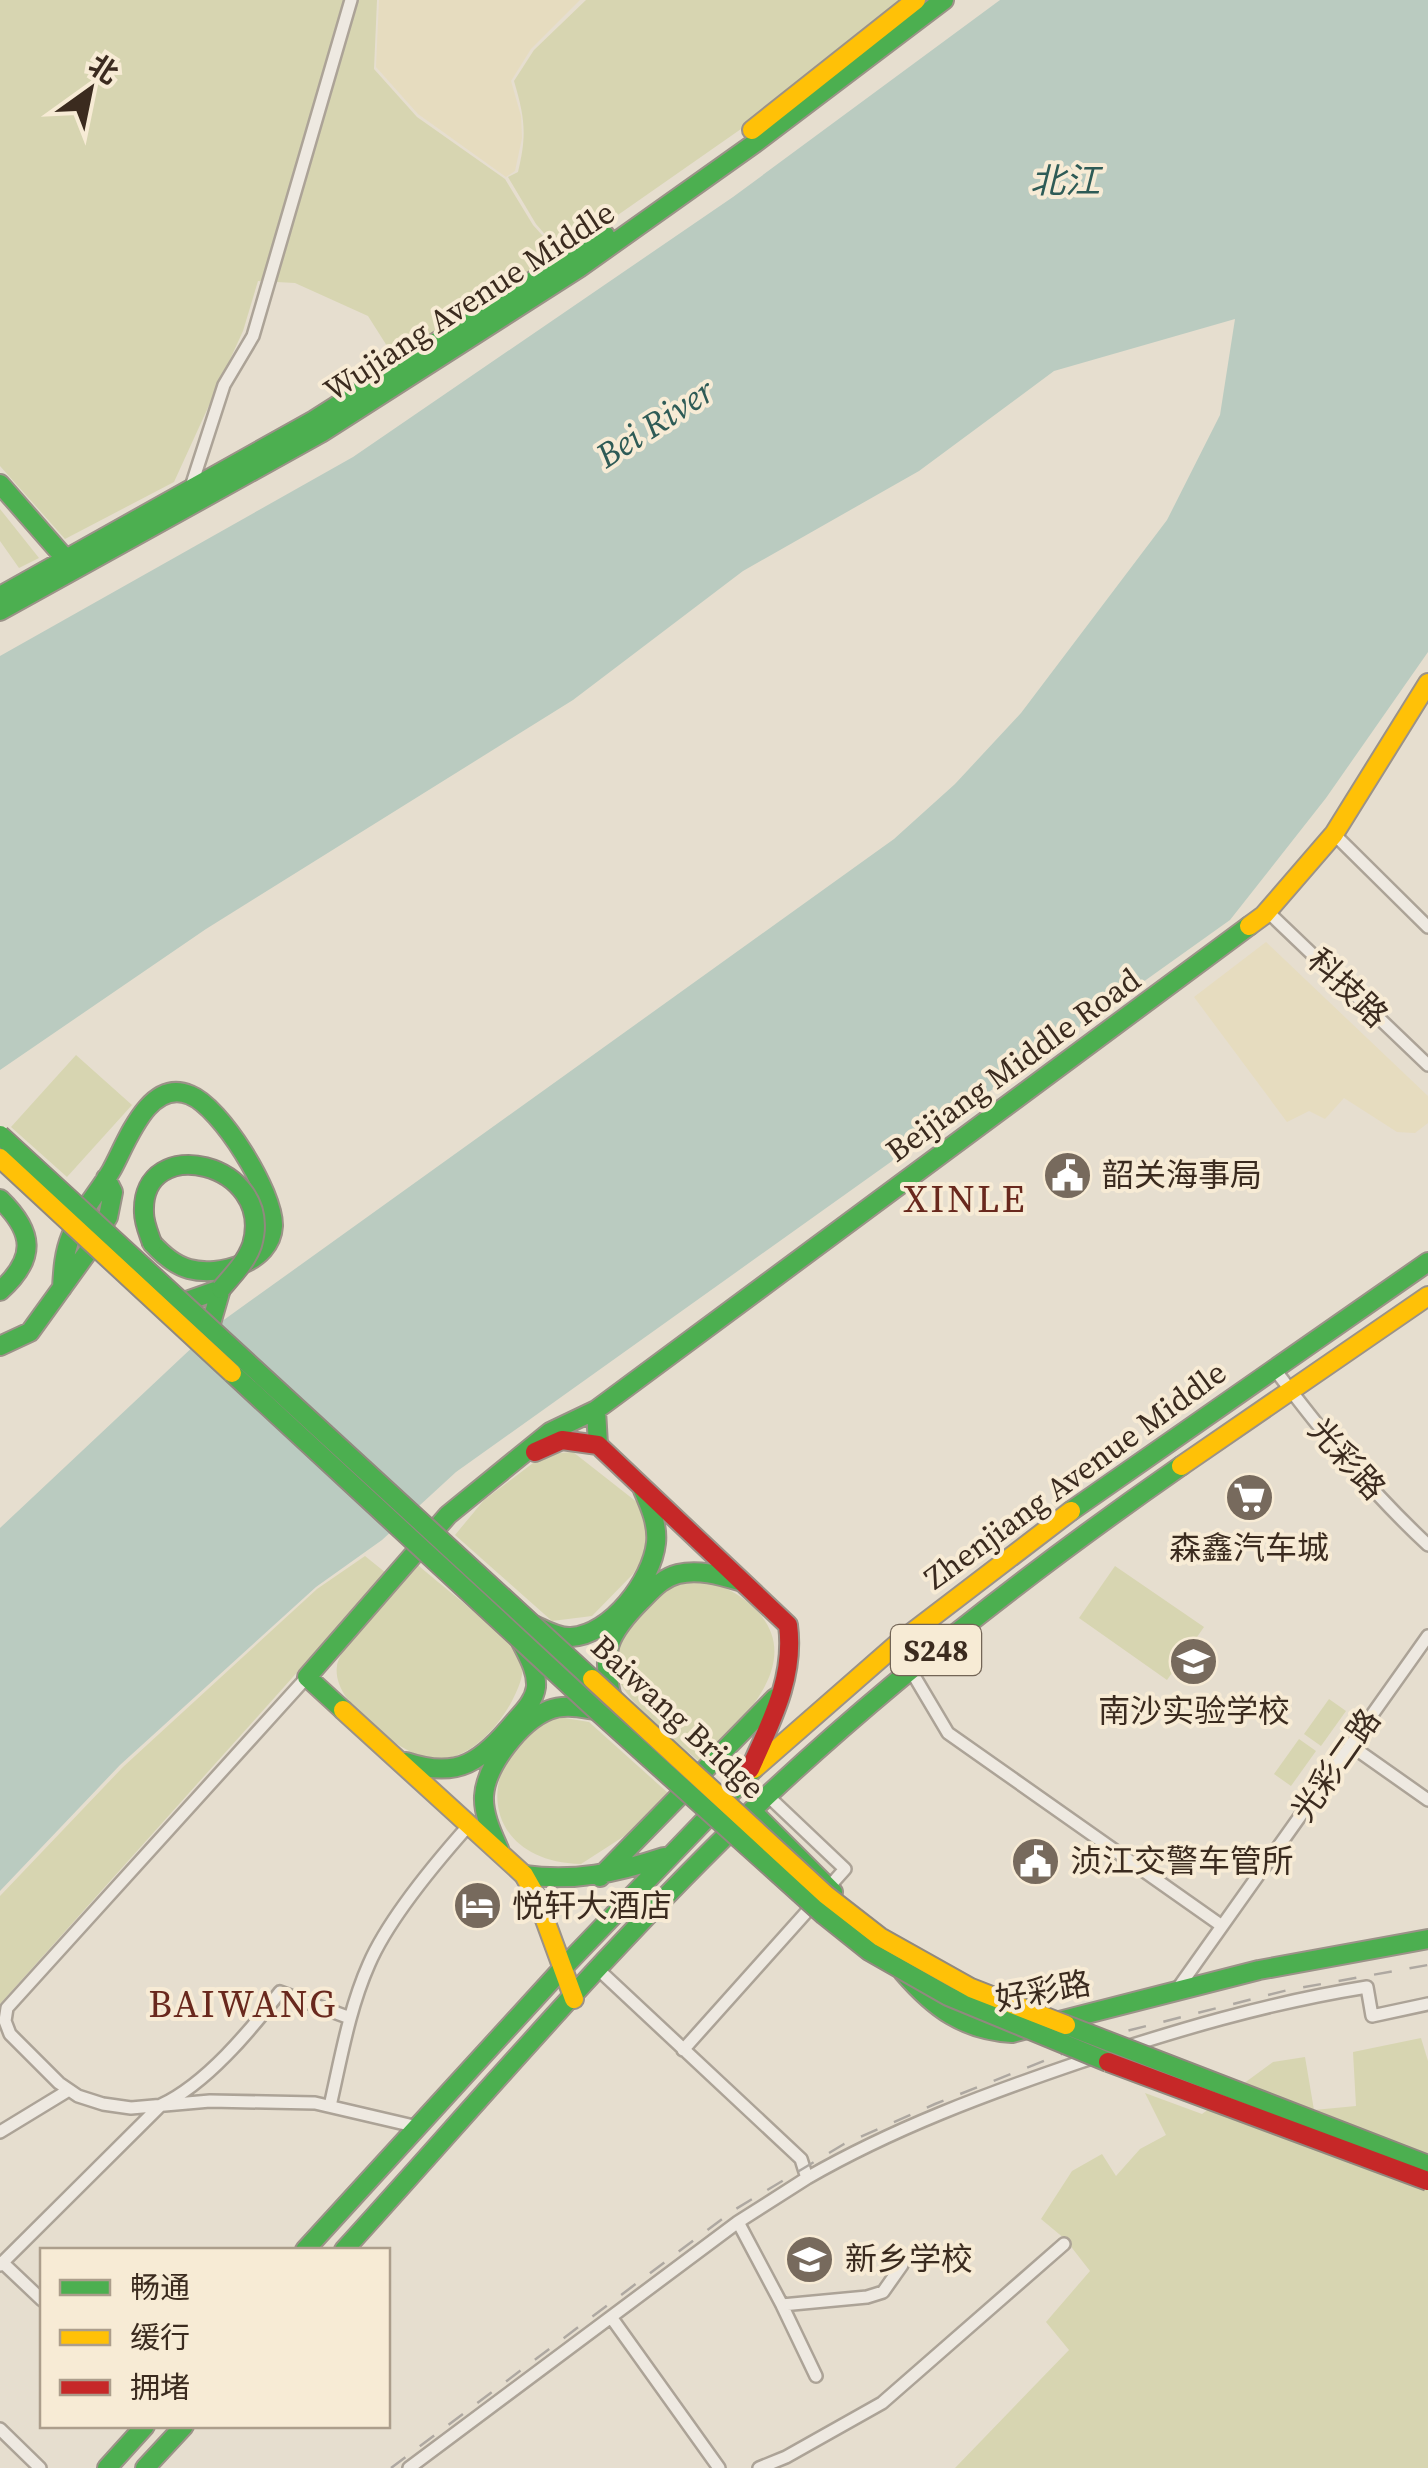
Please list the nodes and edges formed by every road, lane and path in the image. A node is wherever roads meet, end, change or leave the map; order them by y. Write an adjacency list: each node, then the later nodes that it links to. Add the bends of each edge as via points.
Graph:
1 (350, 0): 5 (street, via 253,336 224,385)
2 (916, 0): 5 (main road, Wujiang Avenue Middle, via 747,134 570,259)
3 (944, 0): 7 (main road, Wujiang Avenue Middle, via 580,268 321,433)
4 (0, 484): 7 (main road)
5 (190, 490): 7 (main road, Wujiang Avenue Middle)
6 (0, 497): 7 (main road)
7 (65, 566): 8 (main road, Wujiang Avenue Middle); 9 (main road, Wujiang Avenue Middle)
8 (0, 596)
9 (0, 611)
10 (1428, 684): 11 (main road, Beijiang Middle Road)
11 (1334, 834): 12 (main road, Beijiang Middle Road); 13 (street)
12 (1268, 911): 14 (street, 科技路); 27 (main road, Beijiang Middle Road)
13 (1428, 927)
14 (1428, 1065)
15 (0, 1135): 22 (main road, Baiwang Bridge, bridge)
16 (0, 1158): 35 (main road, Baiwang Bridge, bridge)
17 (0, 1199): 20 (main road, via 16,1213 29,1247)
18 (1428, 1262): 25 (main road, Zhenjiang Avenue Middle / S248)
19 (221, 1289): 22 (main road); 23 (main road); 24 (main road, bridge, via 242,1265 251,1248 255,1230 251,1207 230,1176 209,1164 180,1162 146,1192 145,1228 152,1243 176,1264 199,1272 231,1268 252,1259 269,1242 268,1200 208,1104 176,1094 160,1097 82,1209 65,1246 62,1288 30,1332)
20 (0, 1291)
21 (1428, 1296): 26 (main road, Zhenjiang Avenue Middle / S248)
22 (184, 1302): 23 (main road, Baiwang Bridge, bridge)
23 (210, 1327): 33 (main road, Baiwang Bridge, bridge)
24 (0, 1346)
25 (1273, 1367): 26 (street, 光彩路); 44 (main road, Zhenjiang Avenue Middle / S248, via 926,1621)
26 (1291, 1390): 31 (street, 光彩路, via 1364,1481); 36 (main road, Zhenjiang Avenue Middle / S248, via 1060,1552)
27 (596, 1410): 28 (main road); 29 (main road, Beijiang Middle Road, via 559,1426)
28 (598, 1444): 29 (main road, via 562,1440); 30 (main road)
29 (512, 1463): 37 (main road, via 448,1515)
30 (641, 1485): 32 (main road); 33 (main road, via 656,1542 651,1566 608,1622 570,1637)
31 (1428, 1545)
32 (744, 1582): 38 (main road, via 788,1624); 39 (main road, via 696,1571 666,1578 616,1630 604,1658)
33 (533, 1624): 39 (main road, Baiwang Bridge, bridge)
34 (1428, 1636): 41 (street, 光彩二路)
35 (520, 1640): 40 (main road, Baiwang Bridge, bridge); 43 (main road, via 536,1692)
36 (910, 1670): 45 (main road, Zhenjiang Avenue Middle / S248); 54 (street, via 948,1733)
37 (307, 1677): 42 (main road); 65 (street, via 7,2008 10,2034)
38 (779, 1694): 44 (main road); 52 (main road)
39 (612, 1698): 71 (main road, Baiwang Bridge, bridge, via 826,1894 926,1966)
40 (596, 1710): 43 (main road, via 543,1712); 73 (main road, Baiwang Bridge, bridge, via 824,1915 900,1969 1045,2038)
41 (1350, 1745): 46 (street); 54 (street, 光彩二路)
42 (392, 1755): 43 (main road, via 447,1772); 48 (main road)
43 (488, 1762): 49 (main road, via 484,1793)
44 (748, 1774): 50 (main road, Zhenjiang Avenue Middle / S248)
45 (768, 1796): 47 (main road, Zhenjiang Avenue Middle / S248); 53 (street, via 844,1870)
46 (1428, 1800)
47 (752, 1811): 53 (main road, 好彩路); 57 (main road, Zhenjiang Avenue Middle / S248)
48 (469, 1826): 49 (main road); 63 (street, via 370,1961)
49 (501, 1854): 51 (main road)
50 (669, 1856): 52 (main road); 55 (main road, Zhenjiang Avenue Middle / S248)
51 (524, 1876): 52 (main road); 58 (main road)
52 (600, 1878)
53 (829, 1887): 60 (main road, 好彩路, via 922,1994 969,2028 1012,2033); 64 (street)
54 (1222, 1926): 60 (street, 光彩二路)
55 (596, 1932): 57 (main road); 58 (main road, Zhenjiang Avenue Middle / S248)
56 (1426, 1936): 60 (main road, 好彩路)
57 (617, 1952): 59 (main road, Zhenjiang Avenue Middle / S248)
58 (562, 1970): 61 (main road); 68 (main road, S248)
59 (600, 1971): 61 (main road, Zhenjiang Avenue Middle / S248); 64 (street)
60 (1175, 1992)
61 (574, 1999): 70 (main road, S248)
62 (1428, 2004): 72 (street, via 1372,2016 1368,1988 1209,2020 977,2097)
63 (350, 2018): 66 (street, via 280,1992 193,2087); 67 (street)
64 (684, 2050): 72 (street, via 801,2159)
65 (69, 2090): 66 (street, via 103,2104); 69 (street)
66 (160, 2105): 67 (street); 78 (street)
67 (330, 2106): 68 (street)
68 (418, 2127): 70 (main road); 76 (main road, S248)
69 (0, 2132)
70 (438, 2148): 77 (main road, S248)
71 (1428, 2165)
72 (807, 2178): 74 (street)
73 (1428, 2181)
74 (738, 2222): 81 (street); 82 (street)
75 (1064, 2244): 87 (street, via 882,2403)
76 (307, 2248)
77 (346, 2248)
78 (2, 2264): 80 (street)
79 (902, 2265): 81 (street, via 884,2292 867,2298)
80 (40, 2298)
81 (782, 2305): 83 (street)
82 (611, 2317): 91 (street); 92 (street)
83 (816, 2376)
84 (142, 2428): 89 (main road)
85 (182, 2428): 90 (main road)
86 (0, 2429): 88 (street)
87 (788, 2462): 93 (street)
88 (40, 2468)
89 (107, 2468)
90 (145, 2468)
91 (409, 2468)
92 (719, 2468)
93 (759, 2468)

